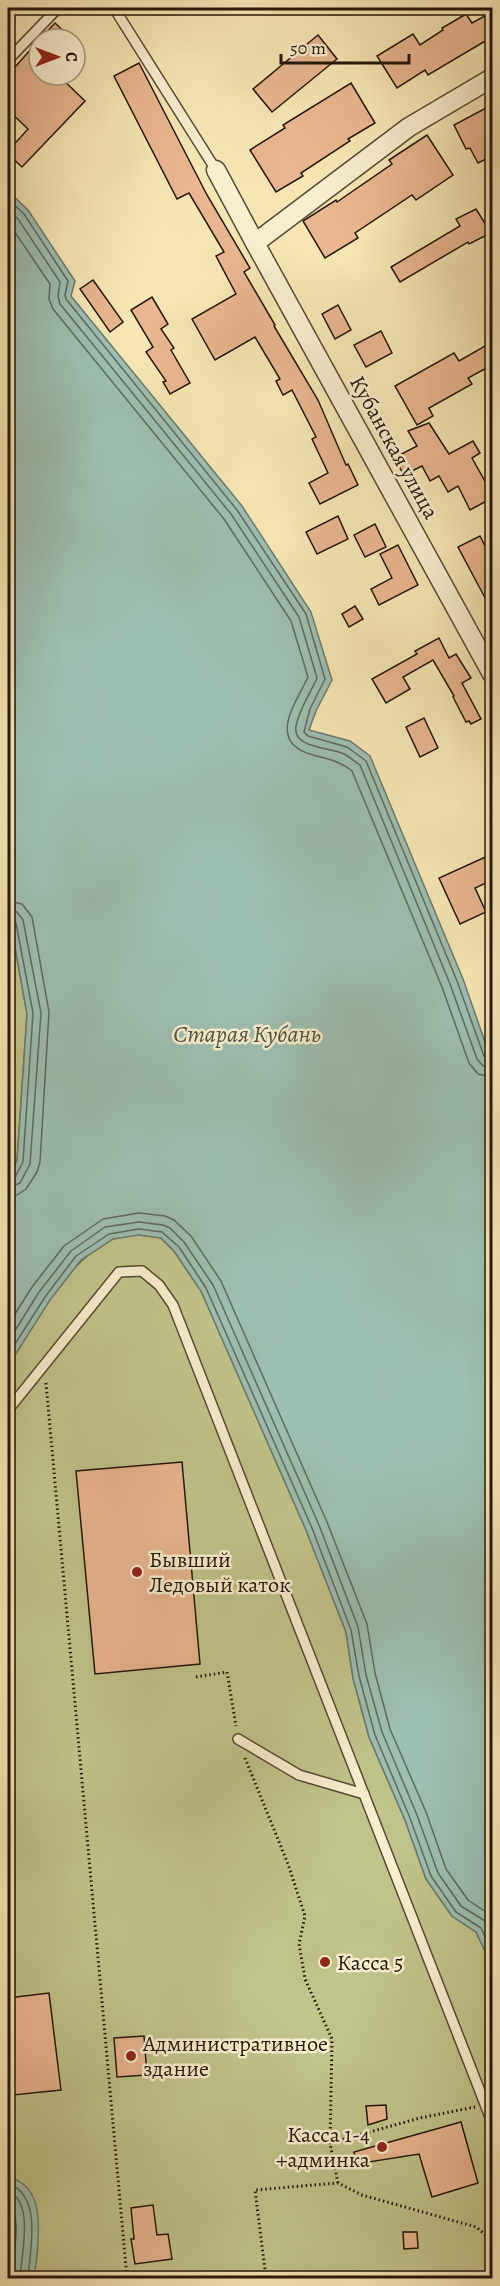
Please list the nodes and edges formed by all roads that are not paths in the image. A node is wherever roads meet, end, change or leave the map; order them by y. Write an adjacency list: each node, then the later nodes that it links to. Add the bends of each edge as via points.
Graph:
1 (58, 8): 3 (lane)
2 (114, 8): 5 (lane)
3 (8, 60)
4 (492, 78): 6 (street, via 409,127)
5 (216, 170): 6 (street, Кубанская улица)
6 (255, 243): 7 (street, Кубанская улица)
7 (492, 674)
8 (8, 1410): 10 (lane, via 119,1272 142,1271 159,1285 173,1305)
9 (238, 1739): 10 (lane, via 299,1775)
10 (364, 1794): 11 (lane)
11 (492, 2122)

